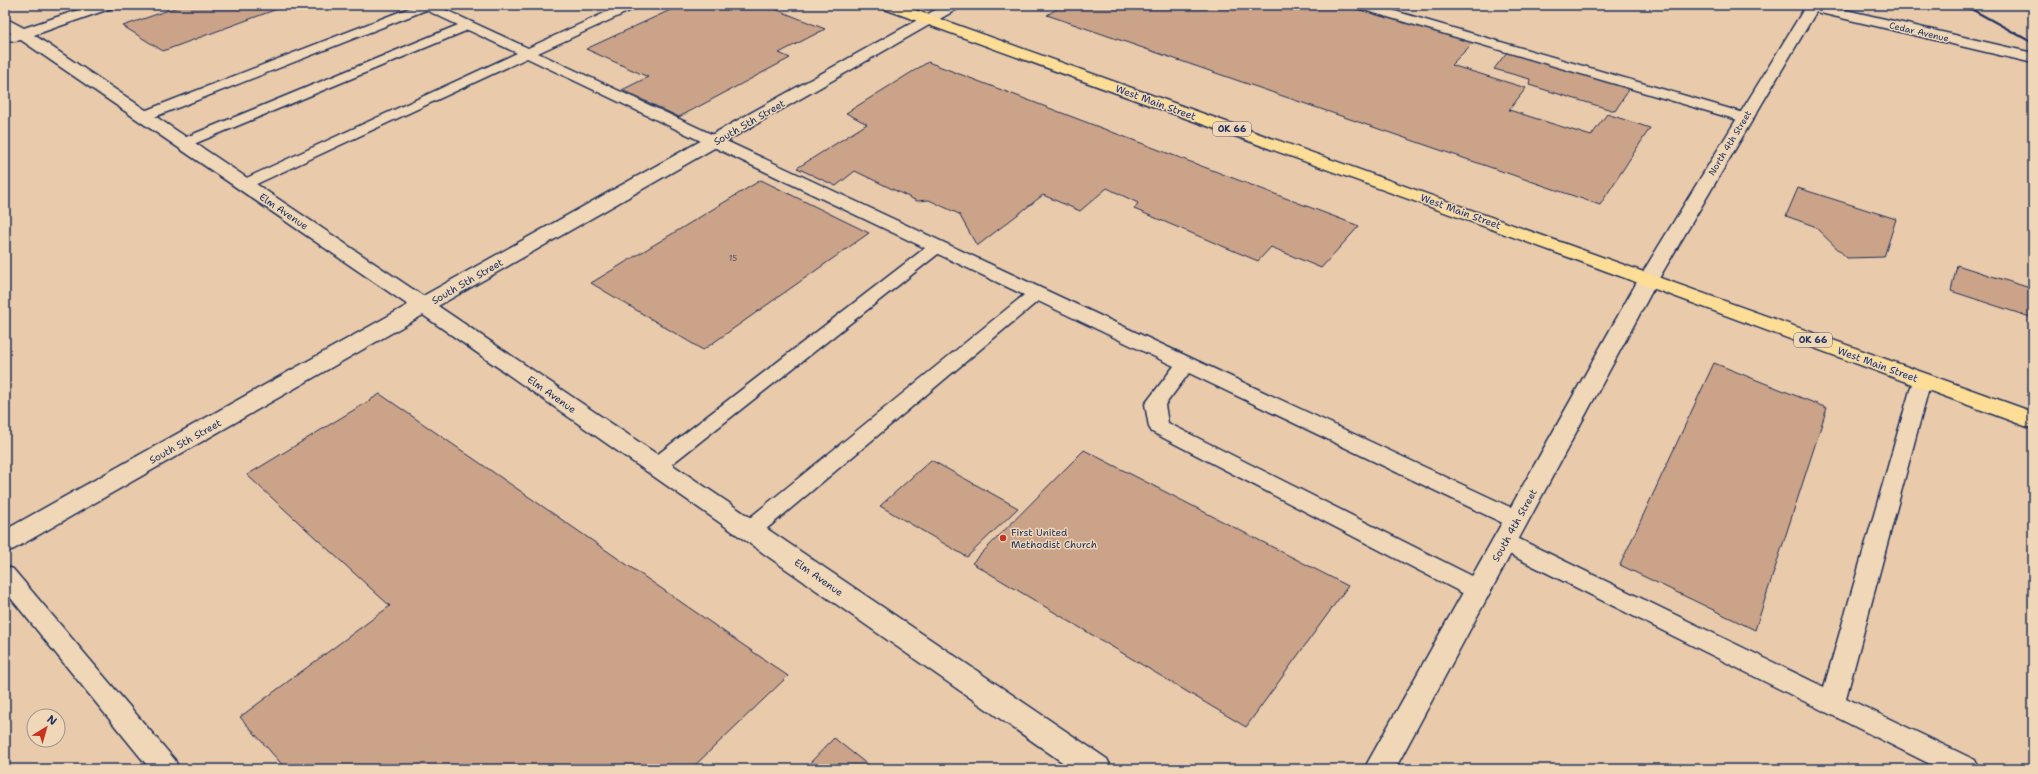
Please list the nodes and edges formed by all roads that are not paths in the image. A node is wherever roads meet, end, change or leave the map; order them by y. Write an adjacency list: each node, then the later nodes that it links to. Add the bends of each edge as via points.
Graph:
1 (107, 5): 11 (street)
2 (425, 5): 10 (lane); 14 (lane)
3 (632, 5): 12 (lane)
4 (887, 5): 8 (main road, West Main Street / OK 66)
5 (954, 5): 8 (street, South 5th Street)
6 (1361, 5): 15 (lane)
7 (1809, 6): 13 (street, Cedar Avenue); 15 (street, North 4th Street)
8 (928, 20): 16 (street, South 5th Street); 20 (main road, West Main Street / OK 66)
9 (5, 22): 11 (street, Elm Avenue)
10 (468, 26): 12 (lane); 17 (lane)
11 (14, 37): 14 (street, Elm Avenue)
12 (527, 54): 16 (lane); 18 (lane)
13 (2033, 58)
14 (144, 116): 17 (street, Elm Avenue)
15 (1746, 118): 20 (street, North 4th Street)
16 (713, 142): 19 (lane); 22 (street, South 5th Street)
17 (184, 143): 18 (street, Elm Avenue)
18 (245, 184): 22 (street, Elm Avenue)
19 (937, 247): 21 (lane); 26 (lane)
20 (1648, 280): 24 (main road, West Main Street / OK 66); 27 (street, South 4th Street)
21 (1036, 294): 23 (lane); 28 (lane)
22 (424, 306): 26 (street, Elm Avenue); 29 (street, South 5th Street)
23 (1186, 364): 27 (lane); 32 (lane, via 1156,404 1159,427)
24 (1922, 380): 25 (main road, West Main Street / OK 66); 33 (lane)
25 (2033, 420)
26 (656, 466): 28 (street, Elm Avenue)
27 (1517, 520): 30 (street, South 4th Street)
28 (750, 530): 35 (street, Elm Avenue)
29 (5, 542)
30 (1505, 542): 32 (street, South 4th Street); 33 (lane)
31 (5, 575): 34 (lane)
32 (1478, 590): 36 (street, South 4th Street)
33 (1832, 703): 37 (lane)
34 (166, 769)
35 (1097, 769)
36 (1379, 769)
37 (1966, 769)

